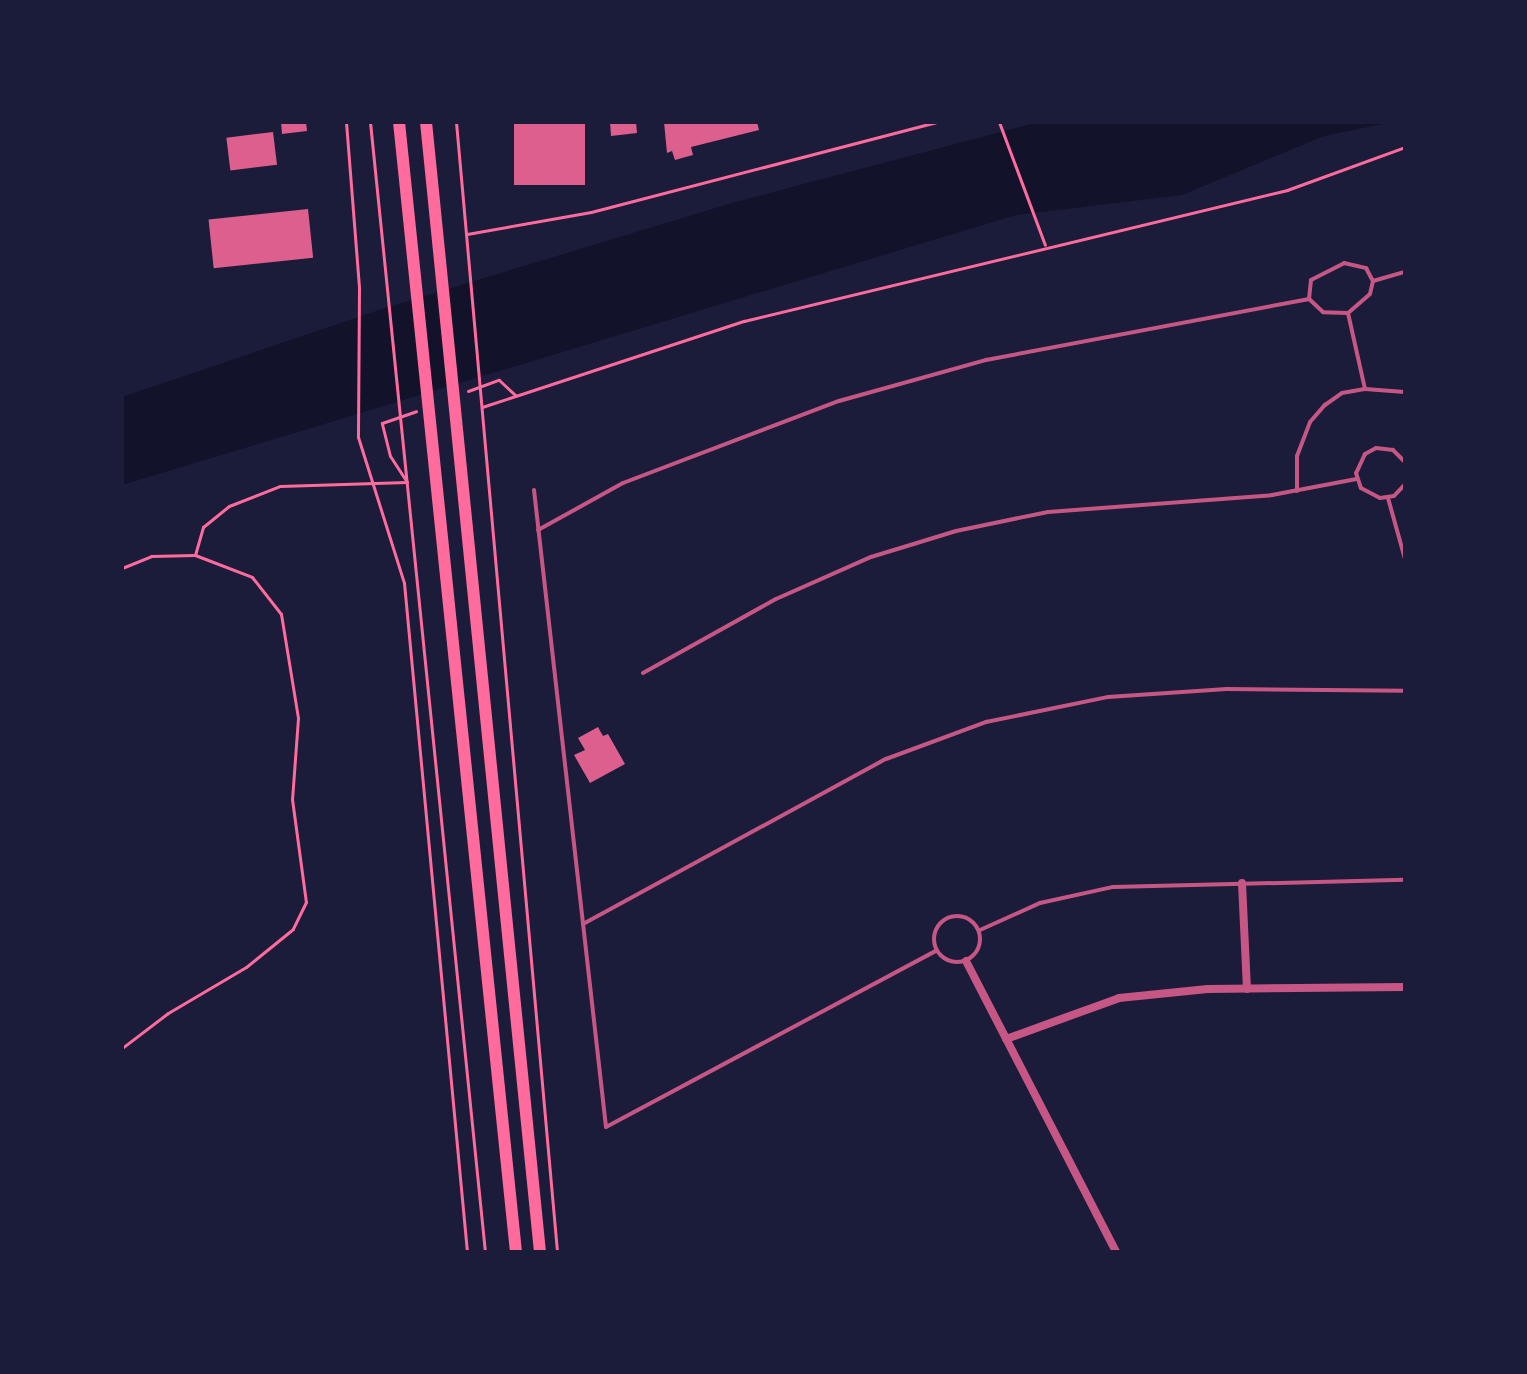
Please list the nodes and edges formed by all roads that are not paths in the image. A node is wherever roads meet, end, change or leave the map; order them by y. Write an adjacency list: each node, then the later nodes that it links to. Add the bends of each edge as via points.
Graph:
1 (399, 122): 28 (main road)
2 (426, 122): 29 (main road)
3 (1405, 272): 4 (lane)
4 (1373, 281): 5 (lane, via 1366,268 1332,266 1311,280); 6 (lane, via 1370,294)
5 (1309, 299): 6 (lane, via 1323,312); 15 (lane, via 986,360 839,401 623,483)
6 (1348, 313): 7 (lane)
7 (1365, 389): 8 (lane); 13 (lane, via 1342,393 1310,422 1297,456)
8 (1405, 392)
9 (1405, 462): 10 (lane, via 1393,450 1376,448 1357,465)
10 (1357, 479): 13 (lane); 14 (lane, via 1371,496)
11 (1405, 484): 14 (lane)
12 (534, 490): 15 (lane)
13 (1297, 491): 17 (lane, via 1048,512 956,531 871,557 776,599)
14 (1388, 498): 16 (lane)
15 (538, 530): 21 (lane)
16 (1405, 559)
17 (643, 673)
18 (1405, 691): 21 (lane, via 1227,689 1108,697 986,722 886,759)
19 (1405, 880): 20 (lane)
20 (1242, 883): 22 (lane, via 1113,887 1040,903); 26 (street)
21 (583, 924): 23 (lane, via 606,1127)
22 (980, 930): 23 (lane, via 967,917 949,917 936,929); 24 (lane, via 979,948)
23 (937, 950): 24 (lane, via 948,960)
24 (966, 961): 27 (street)
25 (1405, 987): 26 (street)
26 (1247, 989): 27 (street, via 1119,998)
27 (1006, 1039): 30 (street)
28 (516, 1252)
29 (540, 1252)
30 (1116, 1252)

